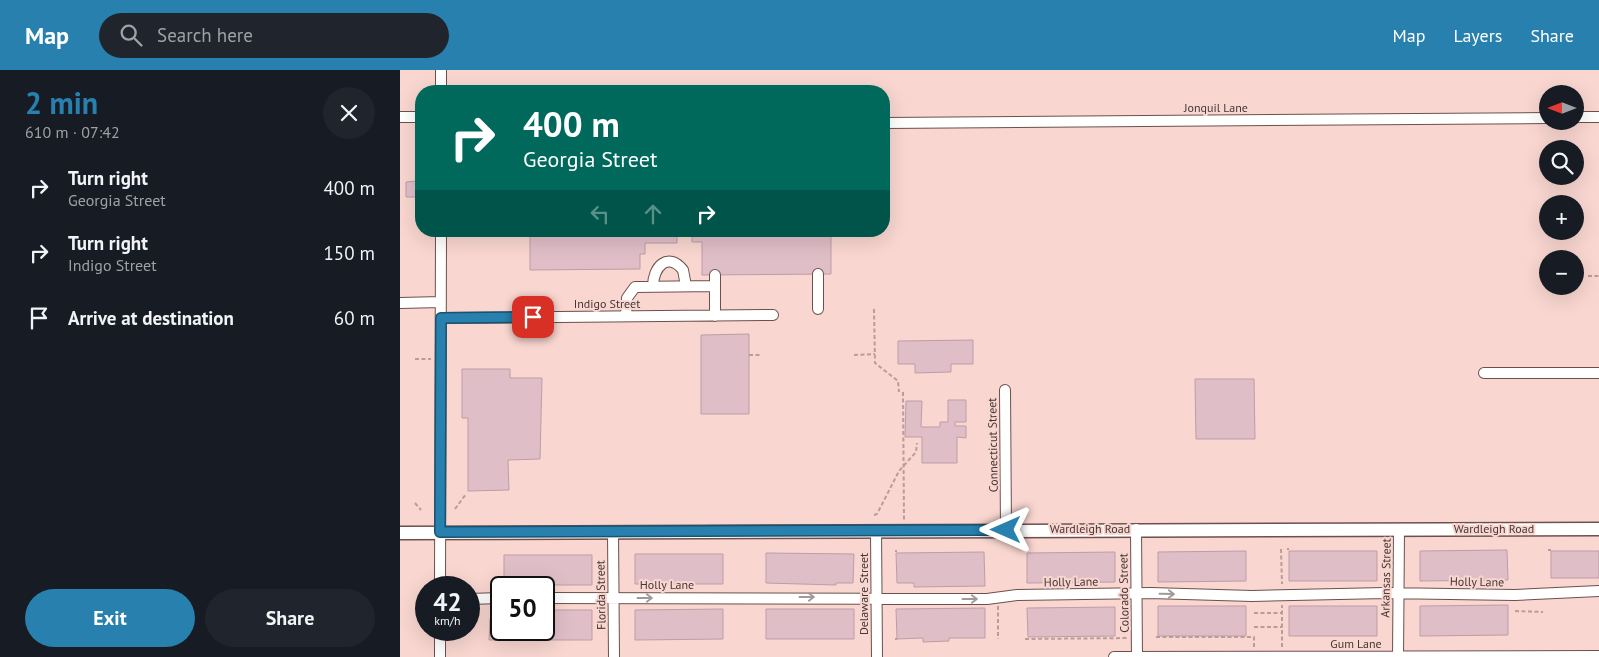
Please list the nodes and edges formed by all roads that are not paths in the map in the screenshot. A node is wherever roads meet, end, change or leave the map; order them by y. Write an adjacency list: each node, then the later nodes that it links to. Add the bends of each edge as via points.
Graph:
1 (441, 70): 2 (street)
2 (441, 85)
3 (400, 117): 4 (street)
4 (415, 117)
5 (1584, 117): 6 (street)
6 (1599, 117)
7 (1539, 118): 8 (street, Jonquil Lane)
8 (890, 123)
9 (441, 237): 13 (street)
10 (818, 274): 15 (street)
11 (654, 286): 12 (street); 12 (street, via 657,268 671,262 683,270); 17 (street, via 635,287 630,292)
12 (686, 286): 18 (street, via 715,280)
13 (441, 302): 14 (street); 19 (street)
14 (400, 303)
15 (818, 309)
16 (774, 315): 18 (street, Indigo Street)
17 (626, 316): 18 (street, Indigo Street); 19 (street, Indigo Street)
18 (715, 316)
19 (441, 318): 28 (street)
20 (1484, 373): 21 (street)
21 (1599, 373)
22 (1005, 390): 26 (street, Connecticut Street)
23 (1136, 529): 26 (main road, Wardleigh Road); 27 (main road, Wardleigh Road); 33 (street, Colorado Street)
24 (1599, 529): 27 (main road, Wardleigh Road)
25 (876, 530): 26 (main road, Wardleigh Road); 29 (main road, Wardleigh Road); 35 (street, Delaware Street)
26 (1006, 530)
27 (1399, 530): 34 (street, Arkansas Street)
28 (440, 532): 29 (main road, Wardleigh Road); 30 (main road, Wardleigh Road); 31 (street)
29 (613, 532): 37 (street, Florida Street)
30 (400, 533)
31 (440, 576)
32 (1599, 592): 34 (street, Holly Lane)
33 (1137, 594): 34 (street, Holly Lane, one-way to 34); 35 (street, Holly Lane, one-way to 33, via 987,599 1017,595); 44 (street, Colorado Street)
34 (1399, 594): 45 (street, Arkansas Street)
35 (876, 597): 37 (street, Holly Lane, one-way to 35); 42 (street, Delaware Street)
36 (555, 598): 37 (street, Holly Lane)
37 (614, 598): 41 (street, Florida Street)
38 (440, 641): 40 (street)
39 (1599, 656): 45 (street, Gum Lane)
40 (440, 657)
41 (614, 657)
42 (877, 657)
43 (1114, 657): 44 (street, Gum Lane)
44 (1137, 657): 45 (street, Gum Lane)
45 (1398, 657)

